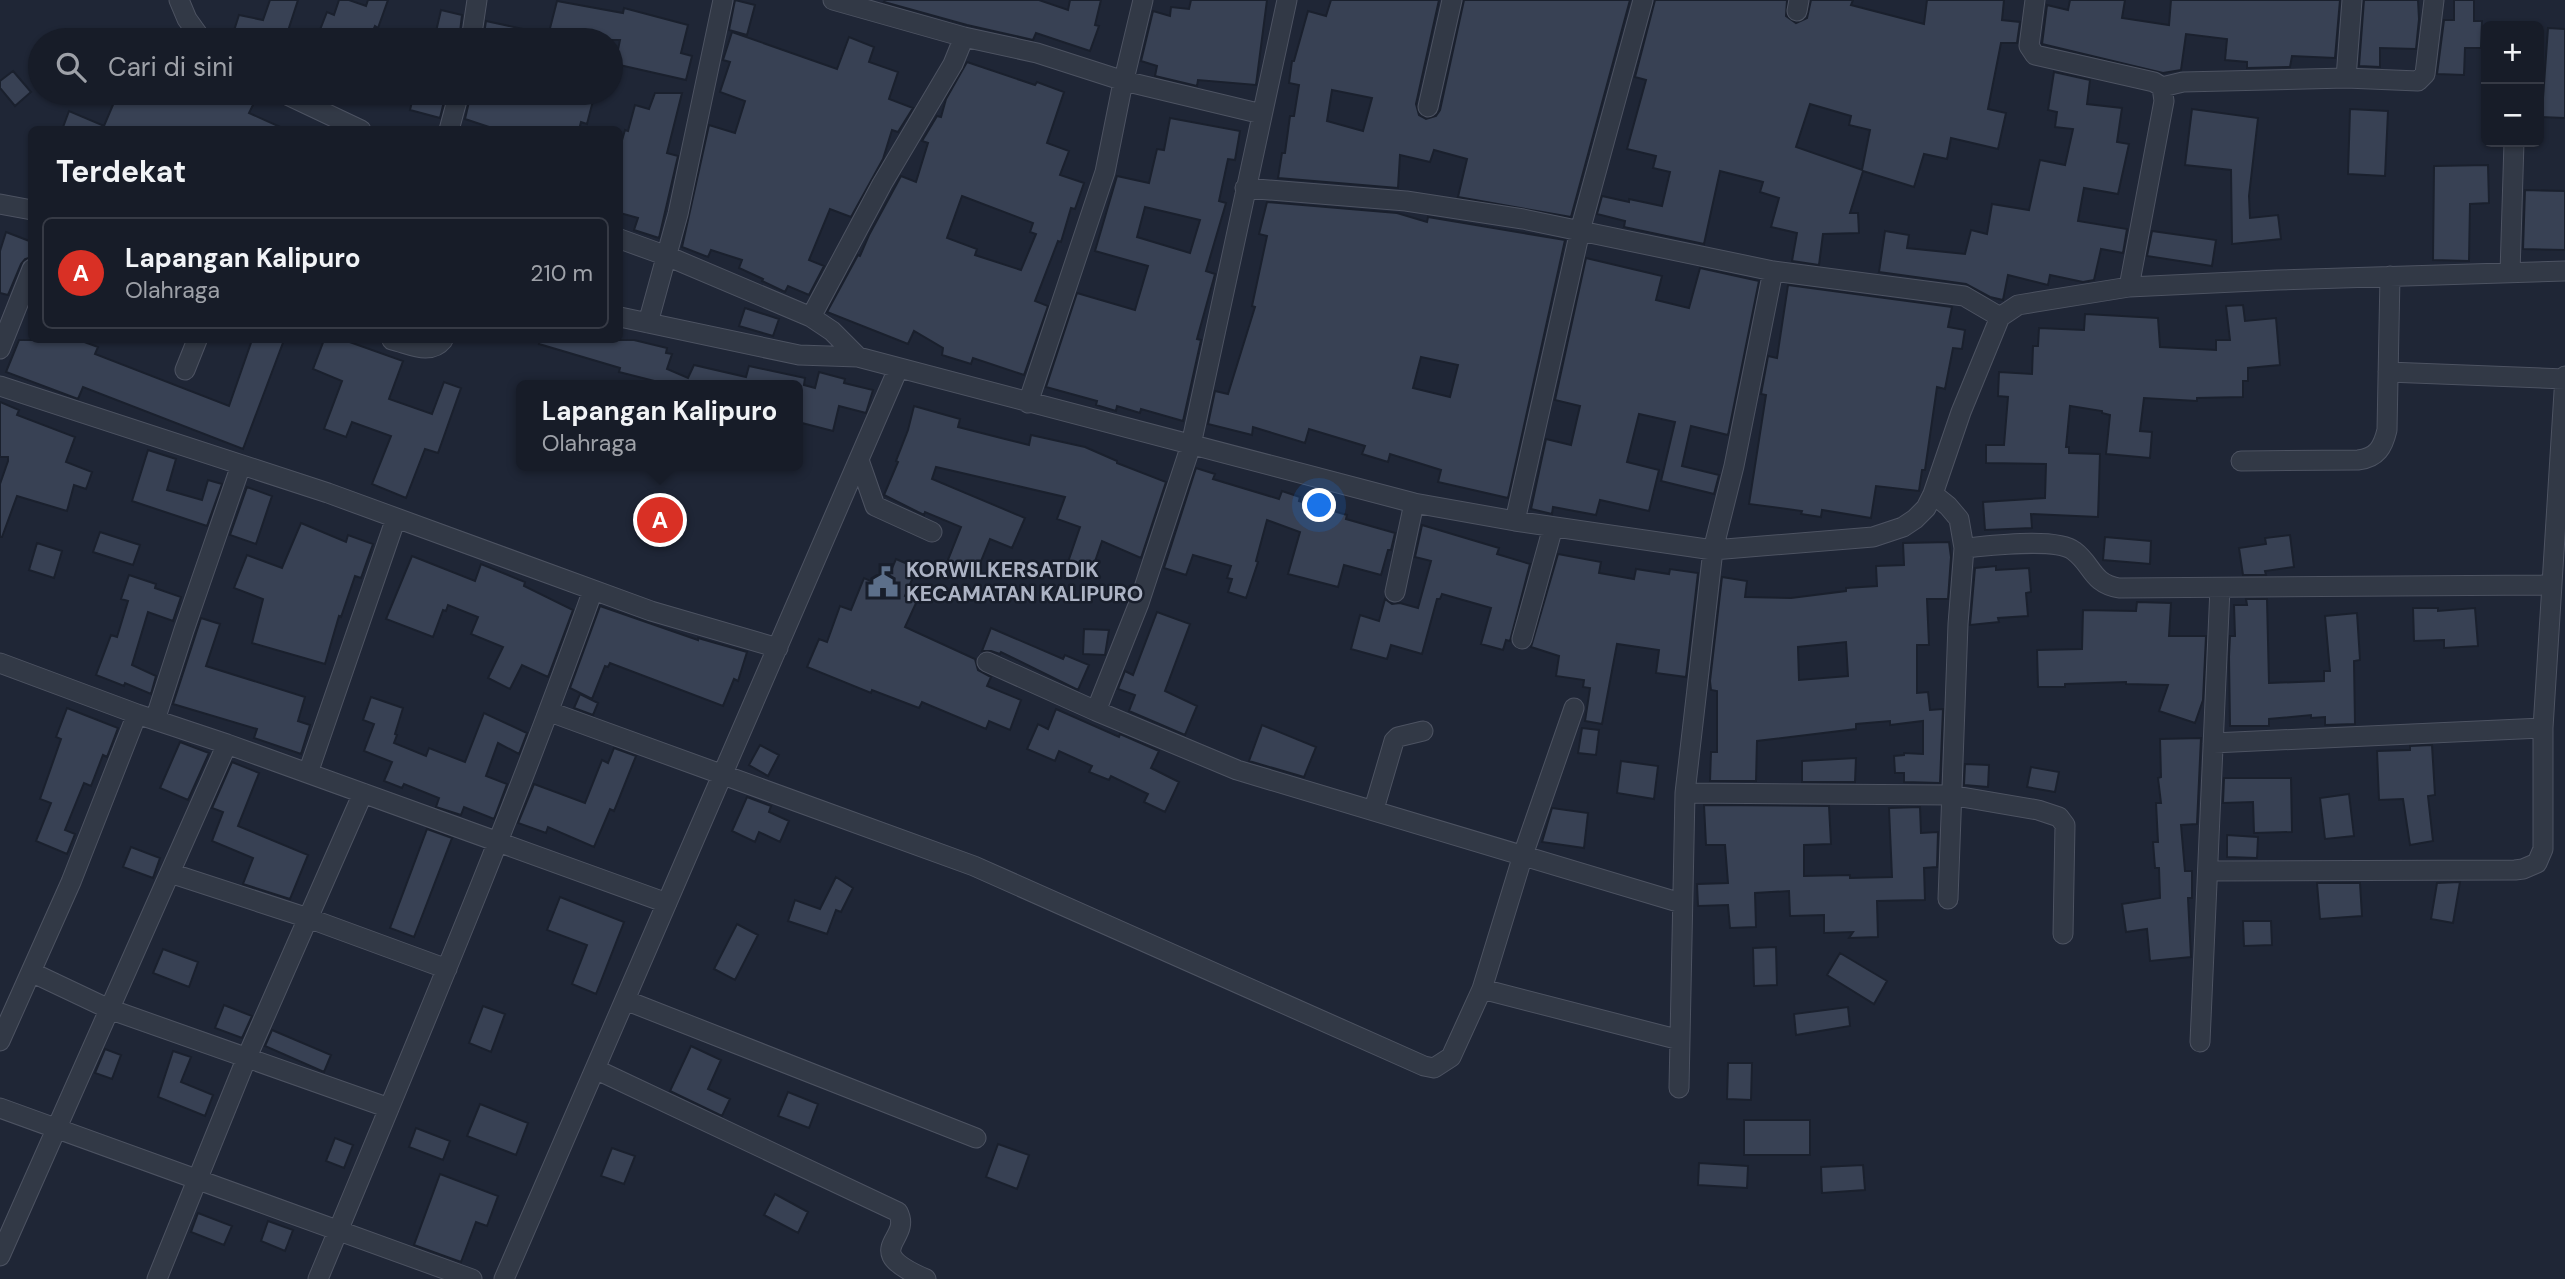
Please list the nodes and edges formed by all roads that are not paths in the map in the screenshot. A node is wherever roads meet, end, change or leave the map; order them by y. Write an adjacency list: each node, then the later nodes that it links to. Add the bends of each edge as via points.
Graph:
1 (179, 0): 12 (street)
2 (477, 0): 13 (street)
3 (832, 0): 14 (street)
4 (1143, 0): 16 (street)
5 (1287, 0): 21 (street)
6 (1452, 0): 20 (street)
7 (1643, 0): 28 (street)
8 (2035, 0): 17 (street, via 2029,46 2041,57)
9 (2352, 0): 15 (street)
10 (2434, 0): 15 (street, via 2423,78 2412,82)
11 (723, 1): 30 (street)
12 (193, 28)
13 (473, 28)
14 (959, 49): 16 (street, via 1037,54); 37 (street)
15 (2346, 78): 17 (street, via 2183,82)
16 (1123, 87): 21 (street); 51 (street, via 1105,173)
17 (2162, 87): 36 (street, via 2164,101)
18 (309, 105): 22 (street)
19 (456, 105): 23 (street)
20 (1428, 107)
21 (1262, 117): 25 (street)
22 (353, 126)
23 (450, 126)
24 (2514, 147): 33 (street)
25 (1245, 188): 28 (street, via 1406,201); 52 (street)
26 (0, 204): 27 (street)
27 (28, 209)
28 (1580, 231): 31 (street); 59 (street)
29 (623, 240): 30 (street)
30 (667, 256): 37 (street); 40 (street)
31 (1773, 271): 38 (street, via 1953,294 1973,299); 63 (street)
32 (2565, 271): 33 (street)
33 (2510, 273): 34 (street)
34 (2390, 276): 36 (street); 48 (street)
35 (28, 279): 44 (street)
36 (2129, 287): 38 (street, via 2018,305)
37 (811, 317): 45 (street)
38 (2000, 317): 56 (street)
39 (623, 318): 40 (street)
40 (648, 323): 45 (street, via 799,355)
41 (196, 343): 47 (street)
42 (403, 343): 43 (street, via 425,349)
43 (441, 343)
44 (0, 349)
45 (858, 357): 46 (street)
46 (898, 369): 51 (street); 53 (street)
47 (185, 370)
48 (2388, 372): 49 (street); 54 (street, via 2387,430 2374,456)
49 (2565, 378): 64 (street)
50 (0, 386): 55 (street)
51 (1028, 403): 52 (street)
52 (1191, 445): 57 (street); 73 (street, via 1139,603)
53 (859, 460): 61 (street, via 875,506); 69 (street)
54 (2241, 461)
55 (241, 465): 58 (street); 75 (street, via 184,629)
56 (1933, 494): 62 (street, via 1959,519); 63 (street, via 1915,519 1873,537)
57 (1413, 503): 59 (street); 67 (street)
58 (396, 518): 66 (street); 80 (street)
59 (1515, 521): 60 (street)
60 (1553, 527): 63 (street); 68 (street)
61 (932, 532)
62 (1964, 548): 65 (street, via 2062,544 2079,555 2107,586); 84 (street)
63 (1713, 550): 83 (street)
64 (2551, 586): 65 (street); 76 (street)
65 (2220, 588): 78 (street)
66 (593, 590): 69 (street); 74 (street)
67 (1395, 592)
68 (1522, 639)
69 (778, 648): 81 (street)
70 (988, 662): 73 (street)
71 (0, 663): 75 (street)
72 (1574, 708): 87 (street)
73 (1096, 711): 85 (street, via 1237,769)
74 (550, 712): 81 (street); 86 (street)
75 (146, 717): 79 (street); 96 (street)
76 (2543, 729): 78 (street); 88 (street, via 2543,849 2530,867)
77 (1423, 731): 85 (street, via 1394,741)
78 (2213, 743): 88 (street)
79 (227, 744): 80 (street); 89 (street)
80 (308, 773): 82 (street)
81 (722, 774): 91 (street); 97 (street, via 974,866 1423,1066 1434,1068 1451,1057)
82 (363, 793): 86 (street); 93 (street)
83 (1685, 793): 84 (street); 92 (street)
84 (1950, 795): 90 (street); 94 (street, via 2038,810 2063,820)
85 (1374, 809): 87 (street)
86 (499, 842): 91 (street); 95 (street)
87 (1523, 855): 92 (street); 97 (street)
88 (2208, 871): 102 (street)
89 (170, 873): 93 (street); 99 (street)
90 (1948, 900)
91 (667, 903): 98 (street)
92 (1682, 903): 100 (street)
93 (308, 918): 95 (street); 103 (street)
94 (2063, 934)
95 (447, 969): 107 (street)
96 (31, 972): 99 (street); 101 (street)
97 (1482, 989): 100 (street)
98 (625, 1000): 104 (street); 109 (street)
99 (110, 1009): 103 (street); 108 (street)
100 (1680, 1040): 105 (street)
101 (0, 1041)
102 (2200, 1042)
103 (247, 1057): 107 (street); 110 (street)
104 (595, 1069): 116 (street); 117 (street, via 898,1212 901,1222 891,1254 901,1267)
105 (1679, 1088)
106 (0, 1108): 108 (street)
107 (389, 1108): 111 (street)
108 (57, 1127): 110 (street); 112 (street)
109 (976, 1138)
110 (196, 1181): 111 (street); 113 (street)
111 (338, 1231): 114 (street); 115 (street)
112 (0, 1256)
113 (157, 1279)
114 (318, 1279)
115 (472, 1279)
116 (504, 1279)
117 (926, 1279)

